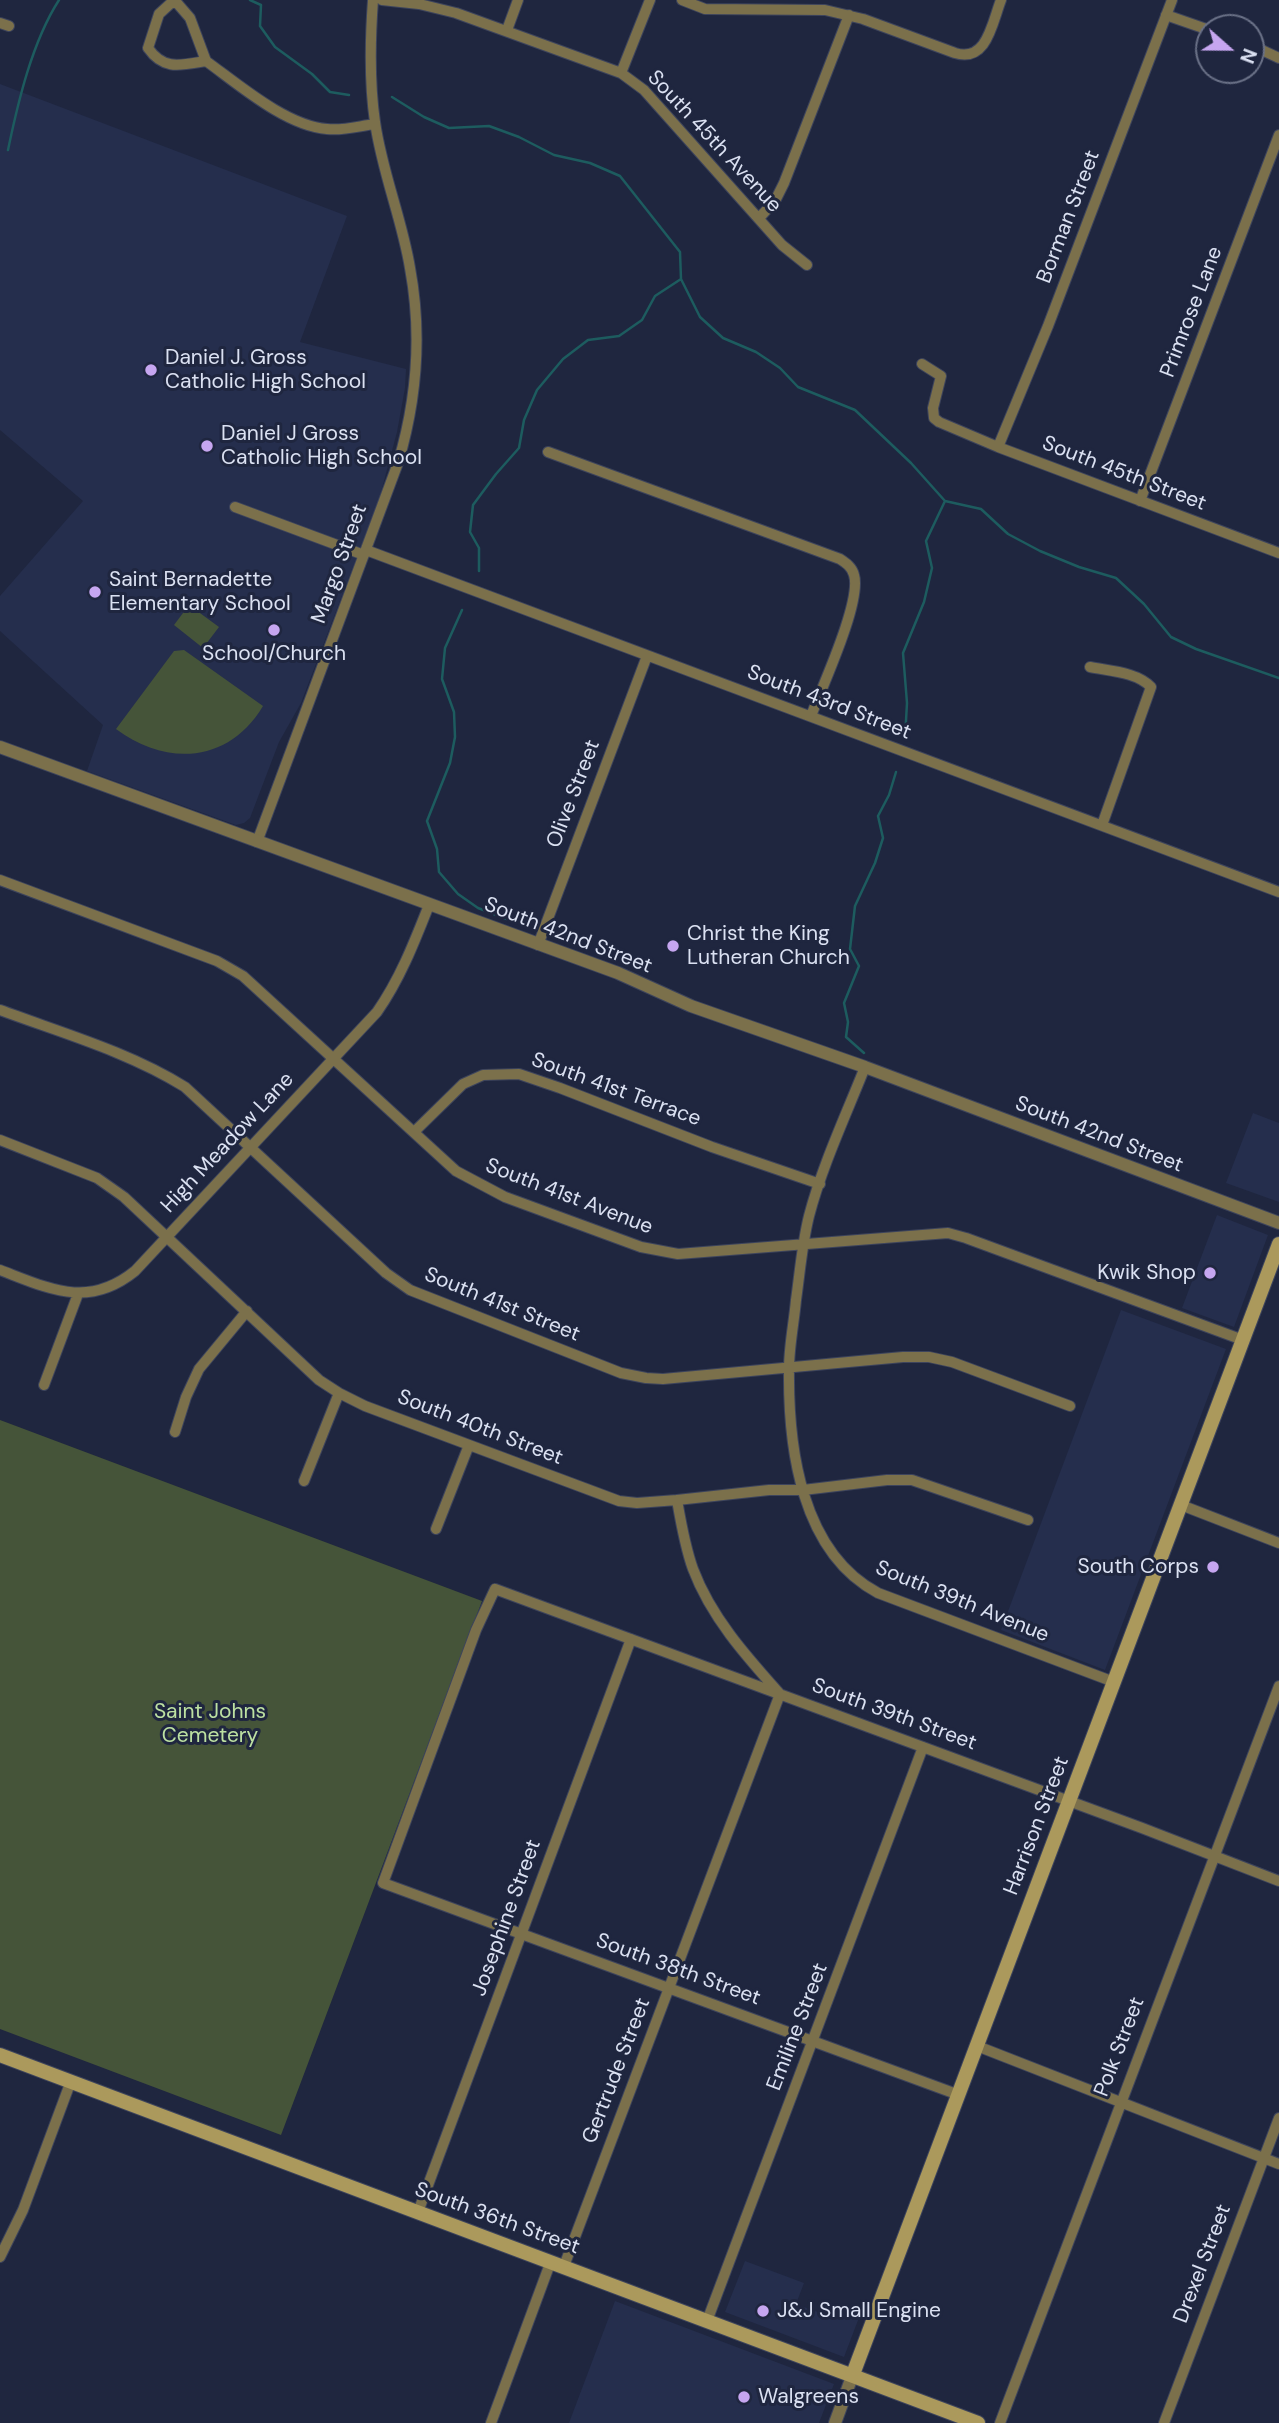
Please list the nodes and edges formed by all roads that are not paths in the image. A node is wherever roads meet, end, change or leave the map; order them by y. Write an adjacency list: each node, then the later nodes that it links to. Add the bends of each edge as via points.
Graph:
1 (373, 0): 14 (street, Margo Street, via 370,68)
2 (382, 0): 11 (street, South 45th Avenue, via 419,4)
3 (517, 0): 11 (street)
4 (650, 0): 13 (street)
5 (682, 0): 8 (street, via 705,9 809,9)
6 (1172, 0): 9 (street, Borman Street)
7 (999, 4): 8 (street, via 981,49 969,56)
8 (849, 15): 16 (street, via 784,183)
9 (1166, 15): 10 (street); 19 (street, Borman Street)
10 (1195, 25)
11 (507, 30): 13 (street, South 45th Avenue)
12 (206, 61): 12 (street, via 190,18 177,3 171,3 159,14 148,48 167,65); 14 (street, via 308,126 338,130)
13 (621, 73): 16 (street, South 45th Avenue, via 644,90)
14 (375, 124): 23 (street, Margo Street, via 410,266 417,362 407,433)
15 (1279, 135): 21 (street, Primrose Lane)
16 (760, 218): 17 (street, South 45th Avenue, via 782,245)
17 (807, 265)
18 (922, 364): 19 (street, South 45th Street, via 941,376 934,418)
19 (998, 447): 21 (street, South 45th Street)
20 (548, 452): 27 (street, via 840,559 850,567 855,593)
21 (1140, 501): 24 (street, South 45th Street)
22 (235, 507): 23 (street, South 43rd Street)
23 (365, 553): 25 (street, South 43rd Street); 30 (street, Margo Street)
24 (1279, 553)
25 (648, 656): 27 (street, South 43rd Street); 34 (street, Olive Street)
26 (1090, 667): 29 (street, via 1126,674 1151,687)
27 (811, 716): 29 (street, South 43rd Street)
28 (0, 747): 30 (street, South 42nd Street)
29 (1102, 825): 32 (street, South 43rd Street)
30 (257, 842): 33 (street, South 42nd Street)
31 (0, 880): 36 (street, South 41st Avenue, via 217,961 243,976)
32 (1279, 892)
33 (429, 905): 34 (street, South 42nd Street); 36 (street, High Meadow Lane, via 395,987 377,1013)
34 (538, 945): 37 (street, South 42nd Street, via 691,1006)
35 (0, 1010): 40 (street, South 41st Street, via 165,1074 186,1087)
36 (333, 1058): 38 (street, South 41st Avenue); 40 (street, High Meadow Lane)
37 (865, 1067): 41 (street, South 39th Avenue); 42 (street, South 42nd Street)
38 (414, 1132): 41 (street, South 41st Terrace, via 463,1084 483,1075 519,1074); 44 (street, South 41st Avenue, via 456,1171 479,1185 650,1250 678,1254)
39 (0, 1140): 43 (street, South 40th Street, via 96,1178)
40 (251, 1147): 43 (street, High Meadow Lane); 50 (street, South 41st Street, via 386,1273 410,1290 448,1306 621,1373 646,1378)
41 (820, 1184): 44 (street, South 39th Avenue)
42 (1279, 1223)
43 (167, 1236): 47 (street, High Meadow Lane, via 121,1283); 48 (street, South 40th Street)
44 (803, 1243): 49 (street, South 41st Avenue, via 948,1233); 50 (street, South 39th Avenue)
45 (1279, 1244): 49 (main road, Harrison Street)
46 (0, 1270): 47 (street)
47 (78, 1294): 51 (street)
48 (247, 1311): 52 (street, South 40th Street, via 319,1380); 54 (street, via 199,1369)
49 (1243, 1340): 59 (main road, Harrison Street)
50 (789, 1366): 53 (street, South 41st Street, via 929,1357); 57 (street, South 39th Avenue, via 790,1422)
51 (44, 1385)
52 (339, 1393): 55 (street, South 40th Street); 56 (street)
53 (1070, 1406)
54 (175, 1432)
55 (468, 1445): 58 (street, South 40th Street, via 619,1501); 61 (street)
56 (304, 1482)
57 (803, 1490): 58 (street, South 40th Street); 60 (street, South 40th Street, via 912,1480); 64 (street, South 39th Avenue, via 823,1542 863,1586)
58 (677, 1500): 66 (street, via 693,1570 718,1618)
59 (1181, 1505): 62 (street); 64 (main road, Harrison Street)
60 (1028, 1520)
61 (436, 1529)
62 (1279, 1544)
63 (631, 1639): 66 (street, South 39th Street); 71 (street, South 39th Street, via 495,1589); 72 (street, Josephine Street)
64 (1114, 1682): 68 (main road, Harrison Street)
65 (1279, 1686): 69 (street, Polk Street)
66 (780, 1694): 67 (street, South 39th Street); 73 (street, Gertrude Street)
67 (923, 1747): 68 (street, South 39th Street); 74 (street, Emiline Street)
68 (1070, 1801): 69 (street, South 39th Street); 75 (main road, Harrison Street)
69 (1214, 1856): 70 (street, South 39th Street); 79 (street, Polk Street)
70 (1279, 1881)
71 (383, 1882): 72 (street, South 38th Street)
72 (522, 1933): 73 (street, South 38th Street); 83 (street, Josephine Street)
73 (669, 1988): 74 (street, South 38th Street); 85 (street, Gertrude Street)
74 (814, 2040): 78 (street, South 38th Street); 86 (street, Emiline Street)
75 (977, 2046): 78 (main road, Harrison Street); 79 (street)
76 (0, 2055): 77 (main road, South 36th Street)
77 (71, 2081): 83 (main road, South 36th Street); 84 (street, via 23,2210)
78 (959, 2095): 87 (main road, Harrison Street)
79 (1120, 2102): 81 (street); 91 (street, Polk Street)
80 (1279, 2118): 81 (street, Drexel Street)
81 (1264, 2158): 82 (street); 92 (street, Drexel Street)
82 (1279, 2164)
83 (418, 2212): 85 (main road, South 36th Street)
84 (0, 2257)
85 (557, 2263): 86 (main road, South 36th Street); 88 (street, Gertrude Street)
86 (707, 2321): 87 (main road, South 36th Street)
87 (853, 2374): 89 (street, Harrison Street); 90 (main road, South 36th Street)
88 (491, 2423)
89 (835, 2423)
90 (978, 2423)
91 (1000, 2423)
92 (1164, 2423)

